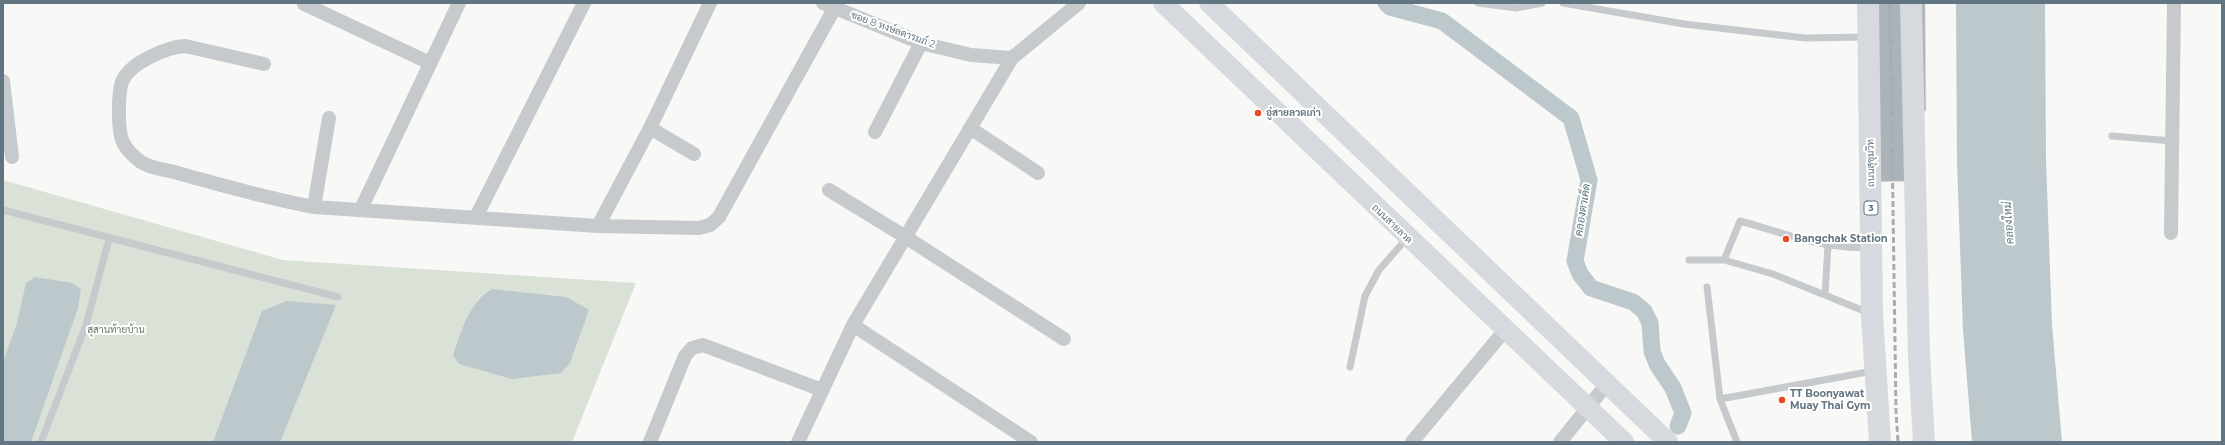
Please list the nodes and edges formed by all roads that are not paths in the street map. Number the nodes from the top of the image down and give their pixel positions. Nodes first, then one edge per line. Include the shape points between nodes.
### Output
1 (459, 3) edge
2 (584, 3) edge
3 (710, 3) edge
4 (1079, 3) edge
5 (1163, 3) edge
6 (1209, 3) edge
7 (1478, 3) edge
8 (1542, 3) edge
9 (1563, 3) edge
10 (1868, 3) edge
11 (1911, 3) edge
12 (2174, 3) edge
13 (304, 4) edge
14 (829, 6) edge
15 (1869, 36) junction
16 (921, 42) junction
17 (1012, 58) junction
18 (430, 63) junction
19 (264, 64) dead end
20 (3, 81) edge
21 (329, 118) dead end
22 (650, 128) junction
23 (970, 128) junction
24 (875, 132) dead end
25 (2112, 136) dead end
26 (2172, 141) junction
27 (694, 154) dead end
28 (12, 157) dead end
29 (1038, 173) dead end
30 (829, 190) dead end
31 (314, 208) junction
32 (361, 209) junction
33 (3, 210) edge
34 (476, 217) junction
35 (598, 226) junction
36 (2171, 233) dead end
37 (904, 236) junction
38 (1407, 238) junction
39 (109, 239) junction
40 (1828, 245) junction
41 (1872, 247) junction
42 (1689, 260) dead end
43 (1724, 260) junction
44 (1707, 287) dead end
45 (1825, 295) junction
46 (338, 297) dead end
47 (1872, 315) junction
48 (853, 325) junction
49 (1505, 330) junction
50 (1064, 339) dead end
51 (1350, 367) dead end
52 (1875, 371) junction
53 (1607, 384) junction
54 (822, 390) junction
55 (1720, 398) junction
56 (1587, 407) junction
57 (1878, 413) junction
58 (41, 442) edge
59 (650, 442) edge
60 (798, 442) edge
61 (1031, 442) edge
62 (1412, 442) edge
63 (1560, 442) edge
64 (1624, 442) edge
65 (1668, 442) edge
66 (1737, 442) edge
67 (1875, 442) edge
68 (1880, 442) edge
69 (1924, 442) edge

1 - 18 street
2 - 34 street
3 - 22 street
4 - 17 street
5 - 38 main road, ถนนสายลวด
6 - 53 main road
7 - 8 lane via 1516,8
9 - 15 lane via 1684,24 1805,38
10 - 15 highway, ถนนสุขุมวิท / 3
11 - 69 highway via 1919,356
12 - 26 street
13 - 18 street
14 - 16 street, ซอย 8 หงษ์ลดารมภ์ 2
14 - 35 street via 719,217 710,225 698,228
15 - 41 highway, ถนนสุขุมวิท / 3
16 - 17 street, ซอย 8 หงษ์ลดารมภ์ 2 via 971,55
16 - 24 street
17 - 23 street
18 - 32 street
19 - 31 street via 185,46 176,46 145,60 124,76 120,89 120,134 123,144 142,163
20 - 28 street
21 - 31 street
22 - 27 street
22 - 35 street
23 - 29 street
23 - 37 street
25 - 26 lane
26 - 36 street
30 - 37 street
31 - 32 street
32 - 34 street
33 - 39 lane
34 - 35 street
37 - 48 street
37 - 50 street
38 - 49 main road, ถนนสายลวด
38 - 51 lane via 1379,270 1365,296
39 - 46 lane
39 - 58 lane via 86,326
40 - 41 lane
40 - 43 lane via 1740,221
40 - 45 lane
41 - 47 highway, ถนนสุขุมวิท / 3
42 - 43 lane
43 - 45 lane via 1772,274
44 - 55 lane
45 - 47 lane
47 - 52 highway, ถนนสุขุมวิท / 3
48 - 54 street
48 - 61 street
49 - 56 main road, ถนนสายลวด
49 - 62 street
52 - 55 lane
52 - 57 highway, ถนนสุขุมวิท / 3
53 - 56 street
53 - 65 main road
54 - 59 street via 703,345 692,348 685,356
54 - 60 street
55 - 66 lane
56 - 63 street
56 - 64 main road, ถนนสายลวด
57 - 67 highway
57 - 68 highway, ถนนสุขุมวิท / 3

